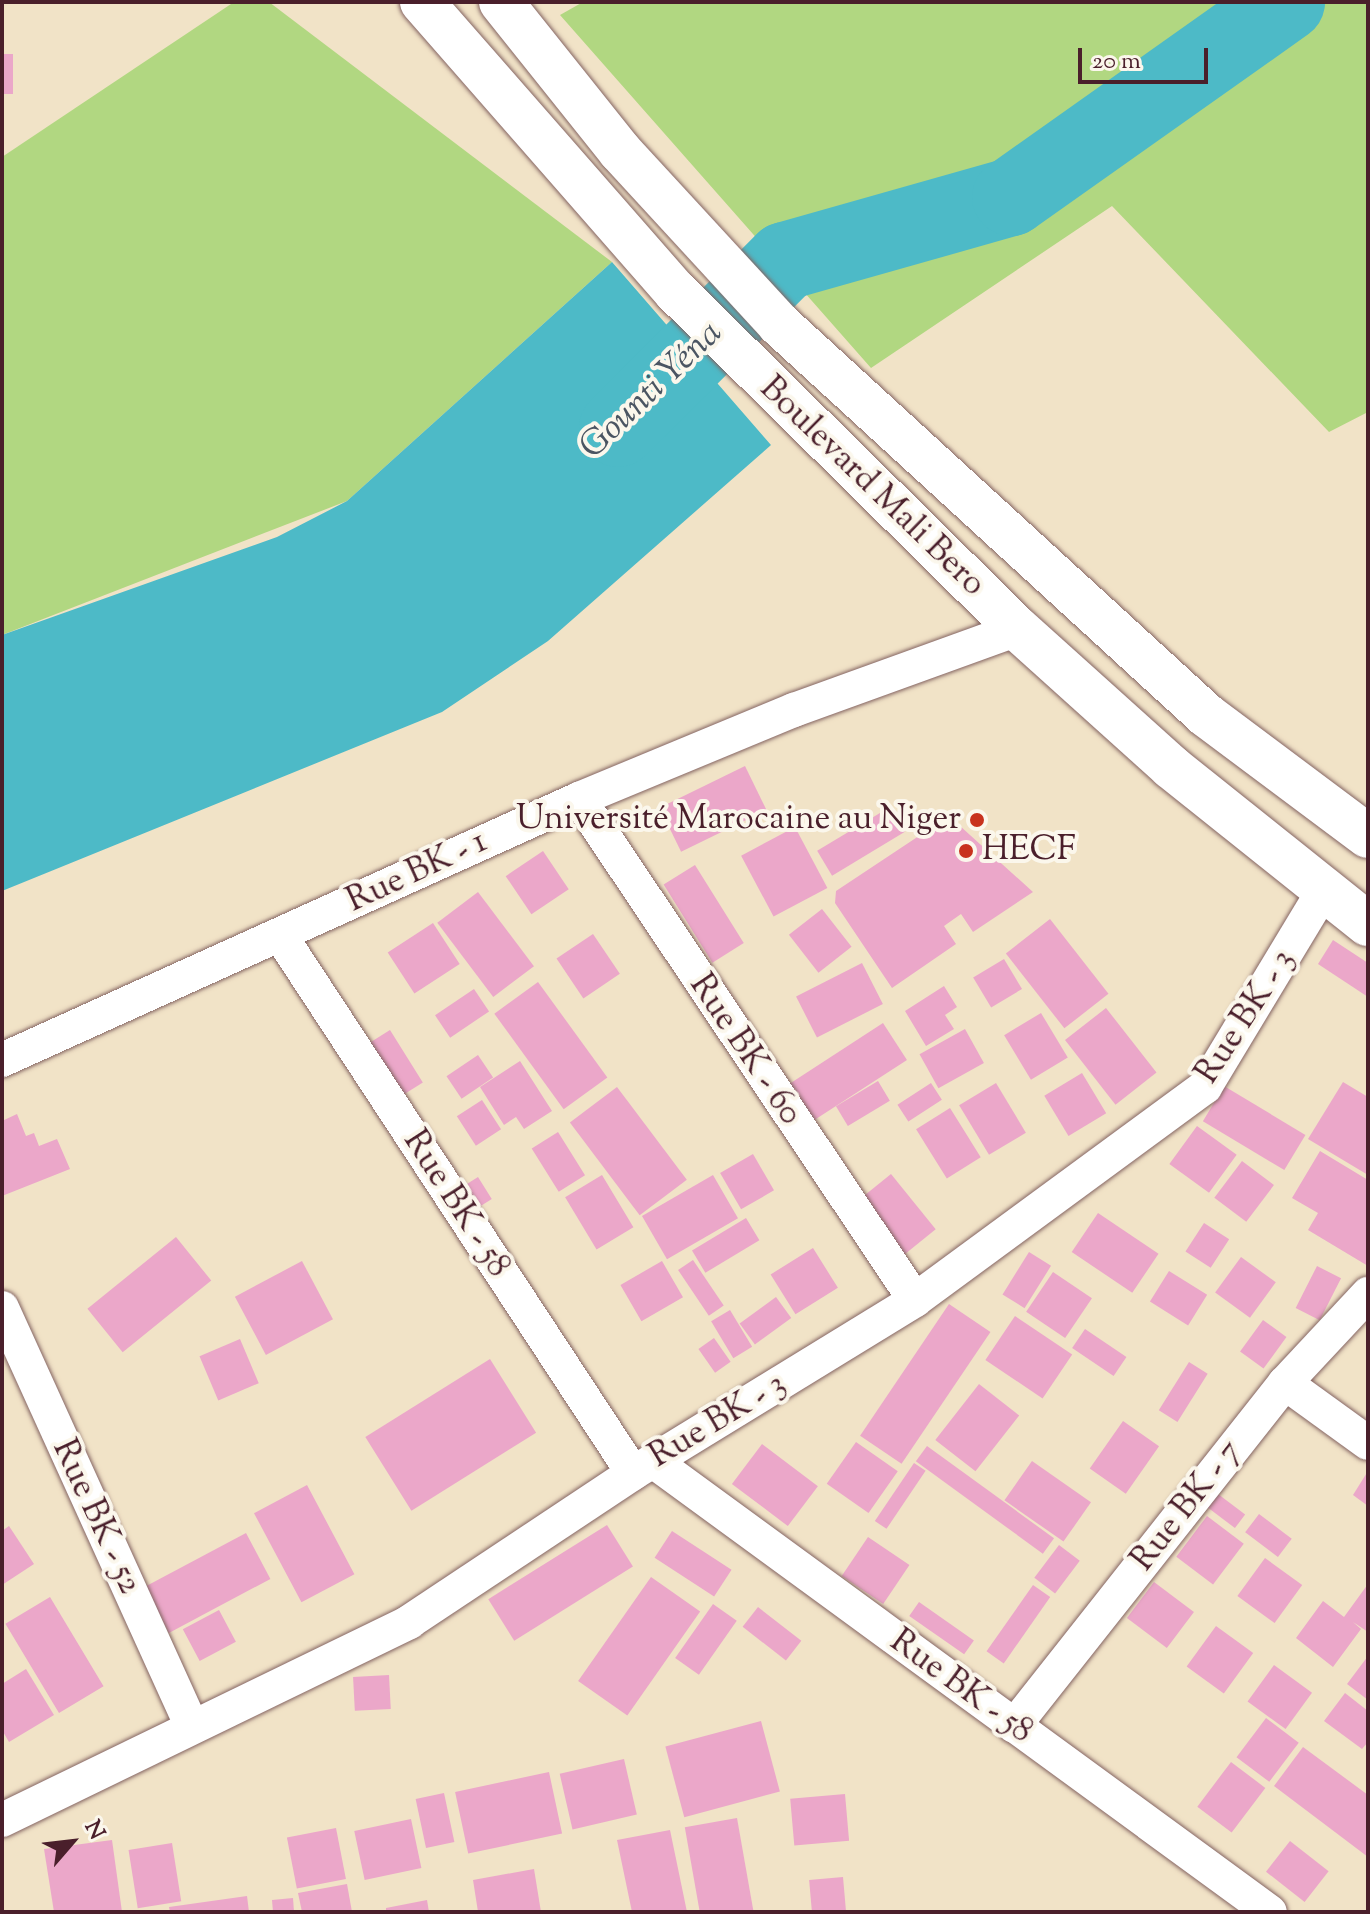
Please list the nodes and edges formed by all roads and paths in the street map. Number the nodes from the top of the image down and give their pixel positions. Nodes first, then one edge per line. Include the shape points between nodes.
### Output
1 (422, 2) edge
2 (501, 2) edge
3 (1018, 629) junction
4 (579, 799) junction
5 (1368, 836) edge
6 (1324, 890) junction
7 (1368, 924) edge
8 (280, 935) junction
9 (2, 1060) edge
10 (1368, 1294) edge
11 (915, 1300) junction
12 (2, 1308) edge
13 (1285, 1383) junction
14 (1368, 1443) edge
15 (643, 1467) junction
16 (191, 1725) junction
17 (1014, 1726) junction
18 (2, 1820) edge
19 (1270, 1912) edge

1 - 3 main road, Boulevard Mali Bero via 676,292
2 - 5 main road, Boulevard Mali Bero via 620,151 779,324 1206,715
3 - 4 street, Rue BK - 1 via 794,710
3 - 6 main road, Boulevard Mali Bero via 1171,767
4 - 8 street, Rue BK - 1
4 - 11 street, Rue BK - 60
6 - 7 main road, Boulevard Mali Bero
6 - 11 street, Rue BK - 3 via 1205,1087
8 - 9 street, Rue BK - 1
8 - 15 street, Rue BK - 58
10 - 13 street, Rue BK - 7
11 - 15 street, Rue BK - 3
12 - 16 street, Rue BK - 52
13 - 14 street
13 - 17 street, Rue BK - 7
15 - 16 street, Rue BK - 3 via 409,1622
15 - 17 street, Rue BK - 58
16 - 18 street, Rue BK - 3
17 - 19 street, Rue BK - 58

